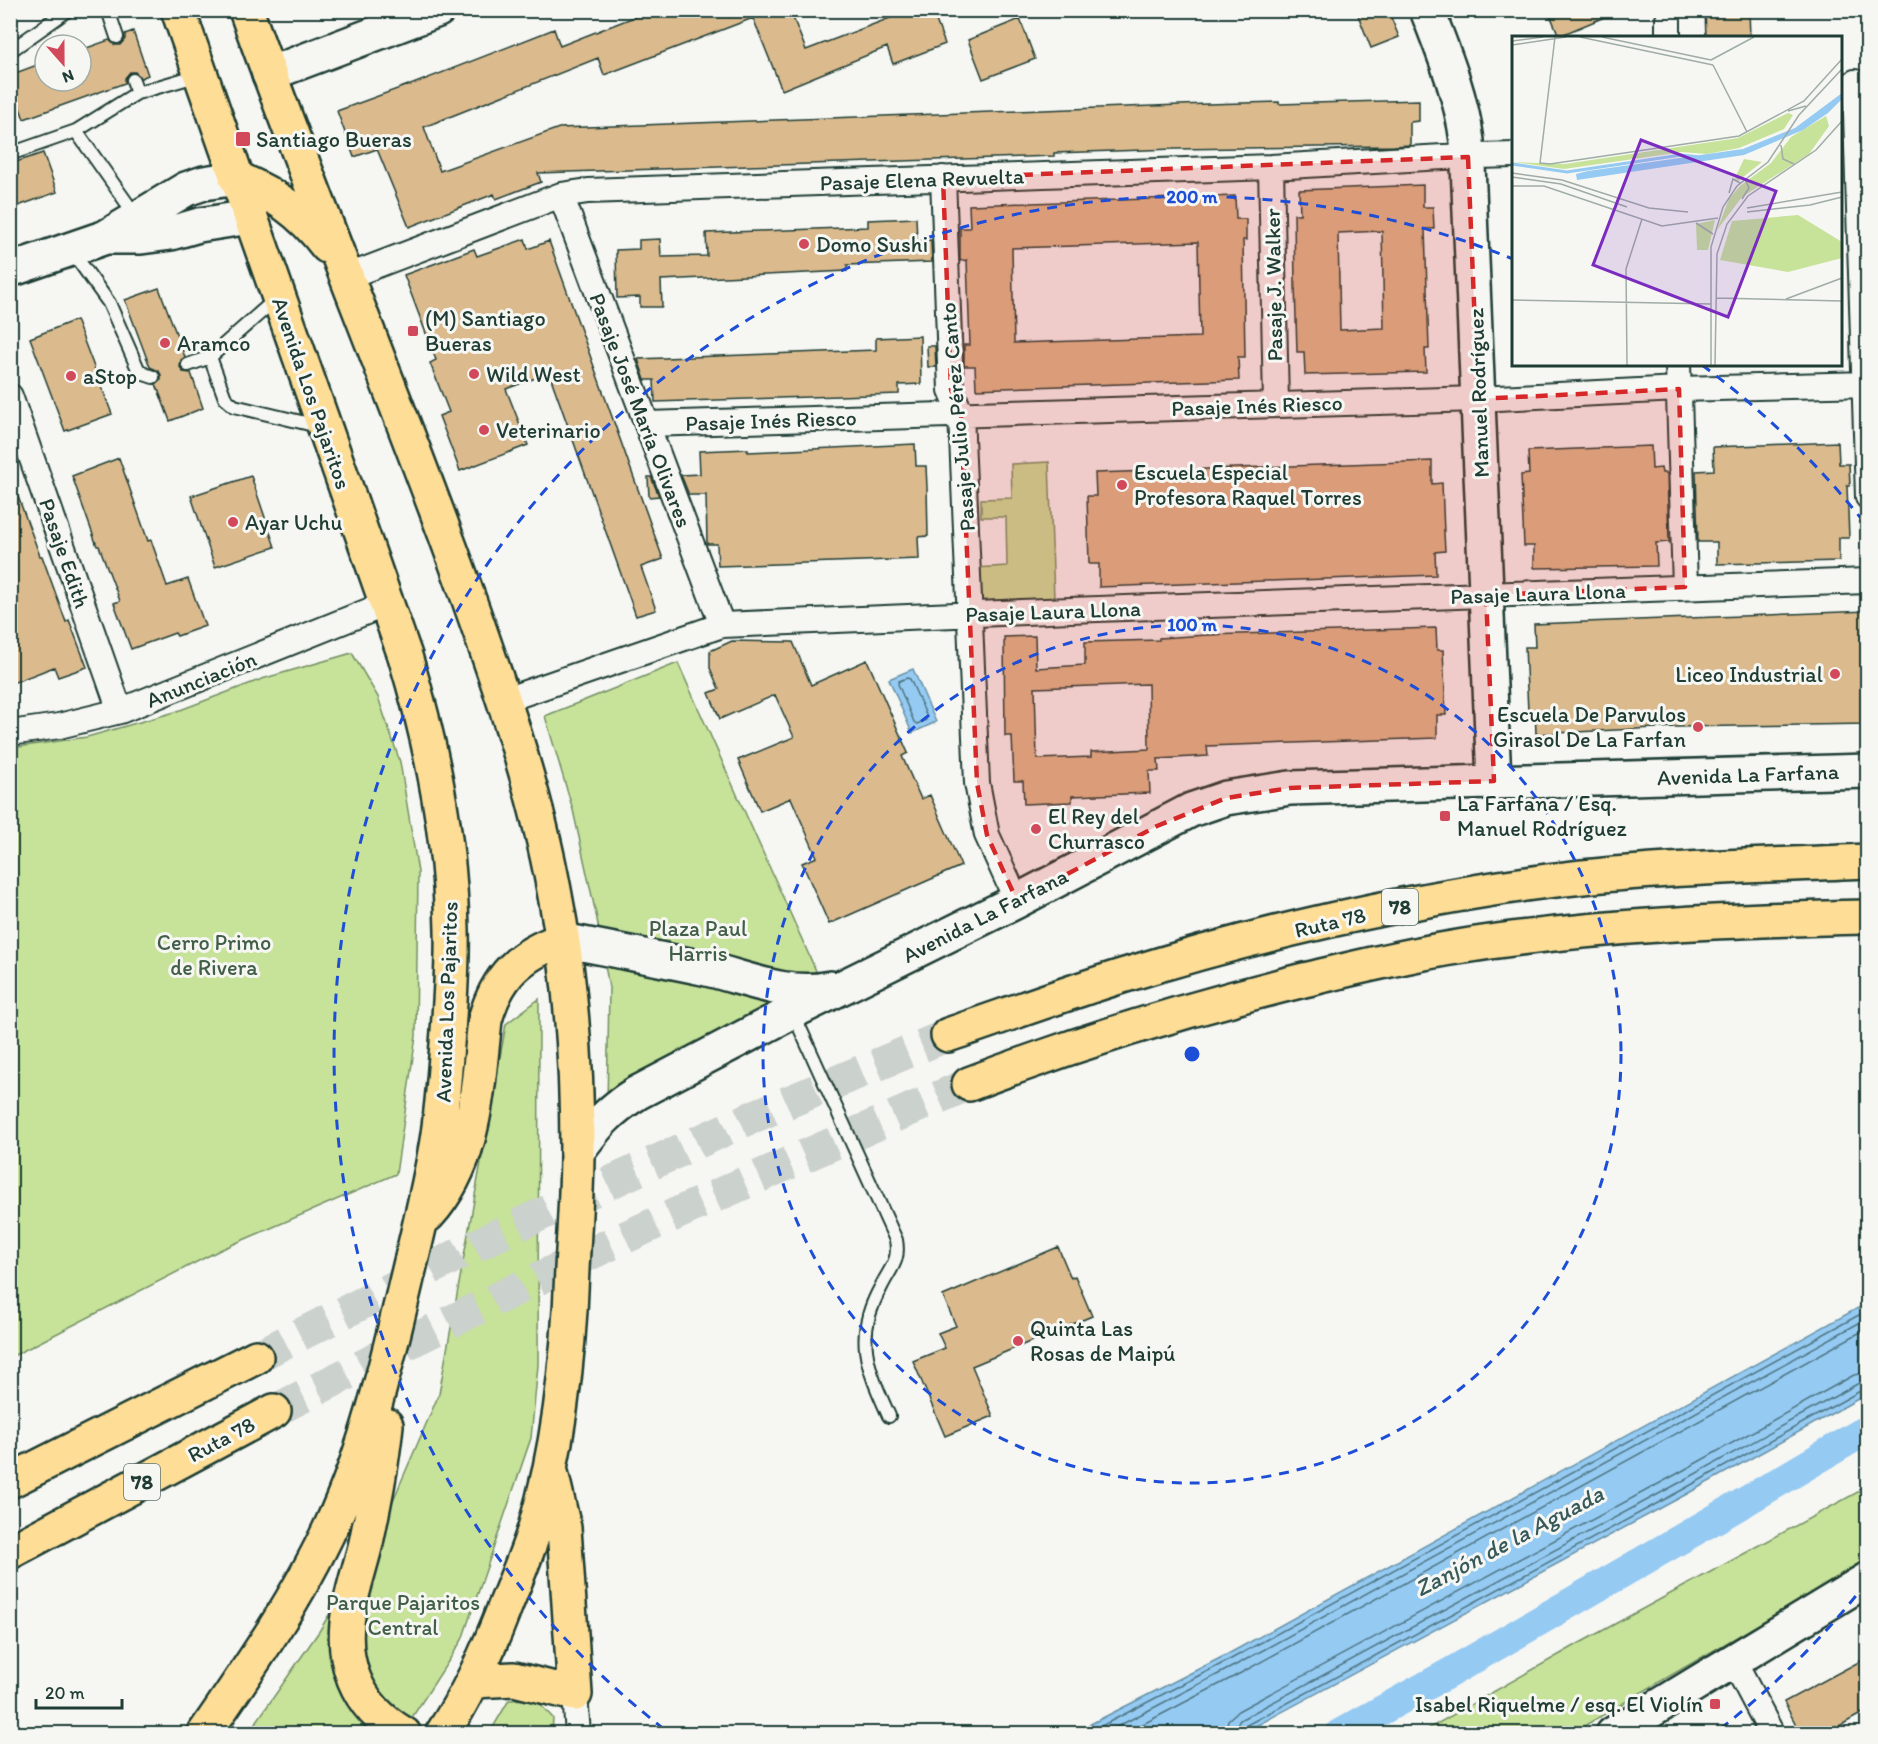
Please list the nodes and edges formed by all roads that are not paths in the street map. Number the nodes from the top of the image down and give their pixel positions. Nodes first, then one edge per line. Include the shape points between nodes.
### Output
1 (69, 10) edge
2 (108, 10) edge
3 (178, 10) edge
4 (246, 10) edge
5 (438, 10) edge
6 (1427, 10) edge
7 (117, 37) dead end
8 (10, 51) edge
9 (269, 74) junction
10 (199, 75) junction
11 (1855, 82) dead end
12 (76, 132) junction
13 (1849, 147) edge
14 (10, 154) edge
15 (1512, 155) edge
16 (1468, 157) junction
17 (1270, 167) junction
18 (236, 178) junction
19 (943, 178) junction
20 (561, 195) junction
21 (136, 217) junction
22 (250, 217) junction
23 (1863, 218) edge
24 (106, 237) junction
25 (71, 249) junction
26 (10, 270) edge
27 (344, 272) junction
28 (278, 297) junction
29 (210, 357) junction
30 (188, 365) dead end
31 (1678, 366) edge
32 (153, 377) dead end
33 (1866, 384) edge
34 (1679, 389) junction
35 (10, 396) edge
36 (1478, 399) junction
37 (1276, 404) junction
38 (961, 414) junction
39 (647, 424) junction
40 (324, 428) junction
41 (1868, 497) edge
42 (1868, 581) edge
43 (1685, 587) junction
44 (1486, 595) junction
45 (386, 604) junction
46 (970, 614) junction
47 (722, 625) junction
48 (502, 701) junction
49 (120, 711) junction
50 (10, 733) edge
51 (1868, 771) edge
52 (1494, 782) junction
53 (1868, 861) edge
54 (1017, 900) junction
55 (1868, 917) edge
56 (562, 940) junction
57 (846, 985) junction
58 (792, 1012) junction
59 (948, 1035) tunnel mouth
60 (969, 1084) tunnel mouth
61 (577, 1152) junction
62 (419, 1225) junction
63 (390, 1348) junction
64 (256, 1357) tunnel mouth
65 (274, 1411) tunnel mouth
66 (889, 1416) dead end
67 (549, 1467) junction
68 (10, 1481) edge
69 (10, 1552) edge
70 (1868, 1579) edge
71 (1733, 1660) junction
72 (473, 1681) junction
73 (575, 1694) junction
74 (204, 1734) edge
75 (404, 1734) edge
76 (442, 1734) edge
77 (578, 1734) edge
78 (1613, 1734) edge
79 (1772, 1734) edge

1 - 8 lane
2 - 7 lane
3 - 10 main road, Avenida Los Pajaritos
4 - 9 main road
5 - 9 street
6 - 16 street, Manuel Rodríguez via 1459,96
9 - 27 main road
10 - 12 lane via 135,87
10 - 18 main road, Avenida Los Pajaritos
11 - 13 street
12 - 14 lane
12 - 21 lane
13 - 23 street
15 - 16 street, Pasaje Elena Revuelta
16 - 17 street, Pasaje Elena Revuelta
16 - 36 street, Manuel Rodríguez
17 - 19 street, Pasaje Elena Revuelta
17 - 37 street, Pasaje J. Walker
18 - 21 street via 186,189
18 - 22 main road, Avenida Los Pajaritos
18 - 27 main road via 295,210 312,226
19 - 20 street, Pasaje Elena Revuelta
19 - 38 street, Pasaje Julio Pérez Canto via 951,390
20 - 27 street, Pasaje Elena Revuelta
20 - 39 street, Pasaje José María Olivares
21 - 24 street
22 - 24 street via 171,233
22 - 28 main road, Avenida Los Pajaritos
23 - 33 street
24 - 25 street
25 - 26 street
25 - 32 lane via 108,303 138,369
27 - 48 main road via 420,464
28 - 29 lane
28 - 40 main road, Avenida Los Pajaritos
29 - 30 lane
29 - 40 lane via 225,398 234,406
31 - 34 street
33 - 34 street, Pasaje Inés Riesco
33 - 41 street
34 - 36 street, Pasaje Inés Riesco
34 - 43 street
35 - 49 street, Pasaje Edith
36 - 37 street, Pasaje Inés Riesco
36 - 44 street, Manuel Rodríguez
37 - 38 street, Pasaje Inés Riesco
38 - 39 street, Pasaje Inés Riesco
38 - 46 street, Pasaje Julio Pérez Canto
39 - 47 street, Pasaje José María Olivares
40 - 45 main road, Avenida Los Pajaritos
42 - 43 street, Pasaje Laura Llona
43 - 44 street, Pasaje Laura Llona
44 - 46 street, Pasaje Laura Llona
44 - 52 street, Manuel Rodríguez
45 - 49 street, Anunciación
45 - 62 main road, Avenida Los Pajaritos via 421,709 434,768 444,824 452,929 441,1117
46 - 47 street, Pasaje Laura Llona
46 - 54 street, Pasaje Julio Pérez Canto via 981,812
47 - 48 street, Pasaje Laura Llona
48 - 56 main road via 541,828
49 - 50 street, Anunciación
51 - 52 street, Avenida La Farfana
52 - 54 street, Avenida La Farfana via 1290,788 1226,798 1157,826
53 - 59 main road, Ruta 78 / 78 via 1600,876 1532,883 1406,905 1251,940 1120,976
54 - 57 street, Avenida La Farfana
55 - 60 main road, 78 via 1696,922 1564,933 1398,958 1166,1016 1051,1052
56 - 57 street, Avenida La Farfana via 787,990 815,992
56 - 61 main road
56 - 62 main road via 539,947 514,967 496,989 485,1020 475,1111 464,1155 437,1206
57 - 58 street, Avenida La Farfana
58 - 61 street, Avenida La Farfana via 615,1106
58 - 66 lane via 896,1240 897,1258 869,1310 865,1335 865,1351
61 - 67 main road via 566,1377
62 - 63 main road, Avenida Los Pajaritos
63 - 74 main road, Avenida Los Pajaritos via 360,1455 330,1527 264,1644
63 - 75 main road via 383,1448 368,1535 350,1605 347,1648 351,1672 365,1701
64 - 68 main road
65 - 69 main road, Ruta 78 / 78
67 - 72 main road via 535,1528 495,1635
67 - 73 main road via 564,1528
70 - 71 street
71 - 78 street
71 - 79 street
72 - 73 main road via 514,1679
72 - 76 main road
73 - 77 street

